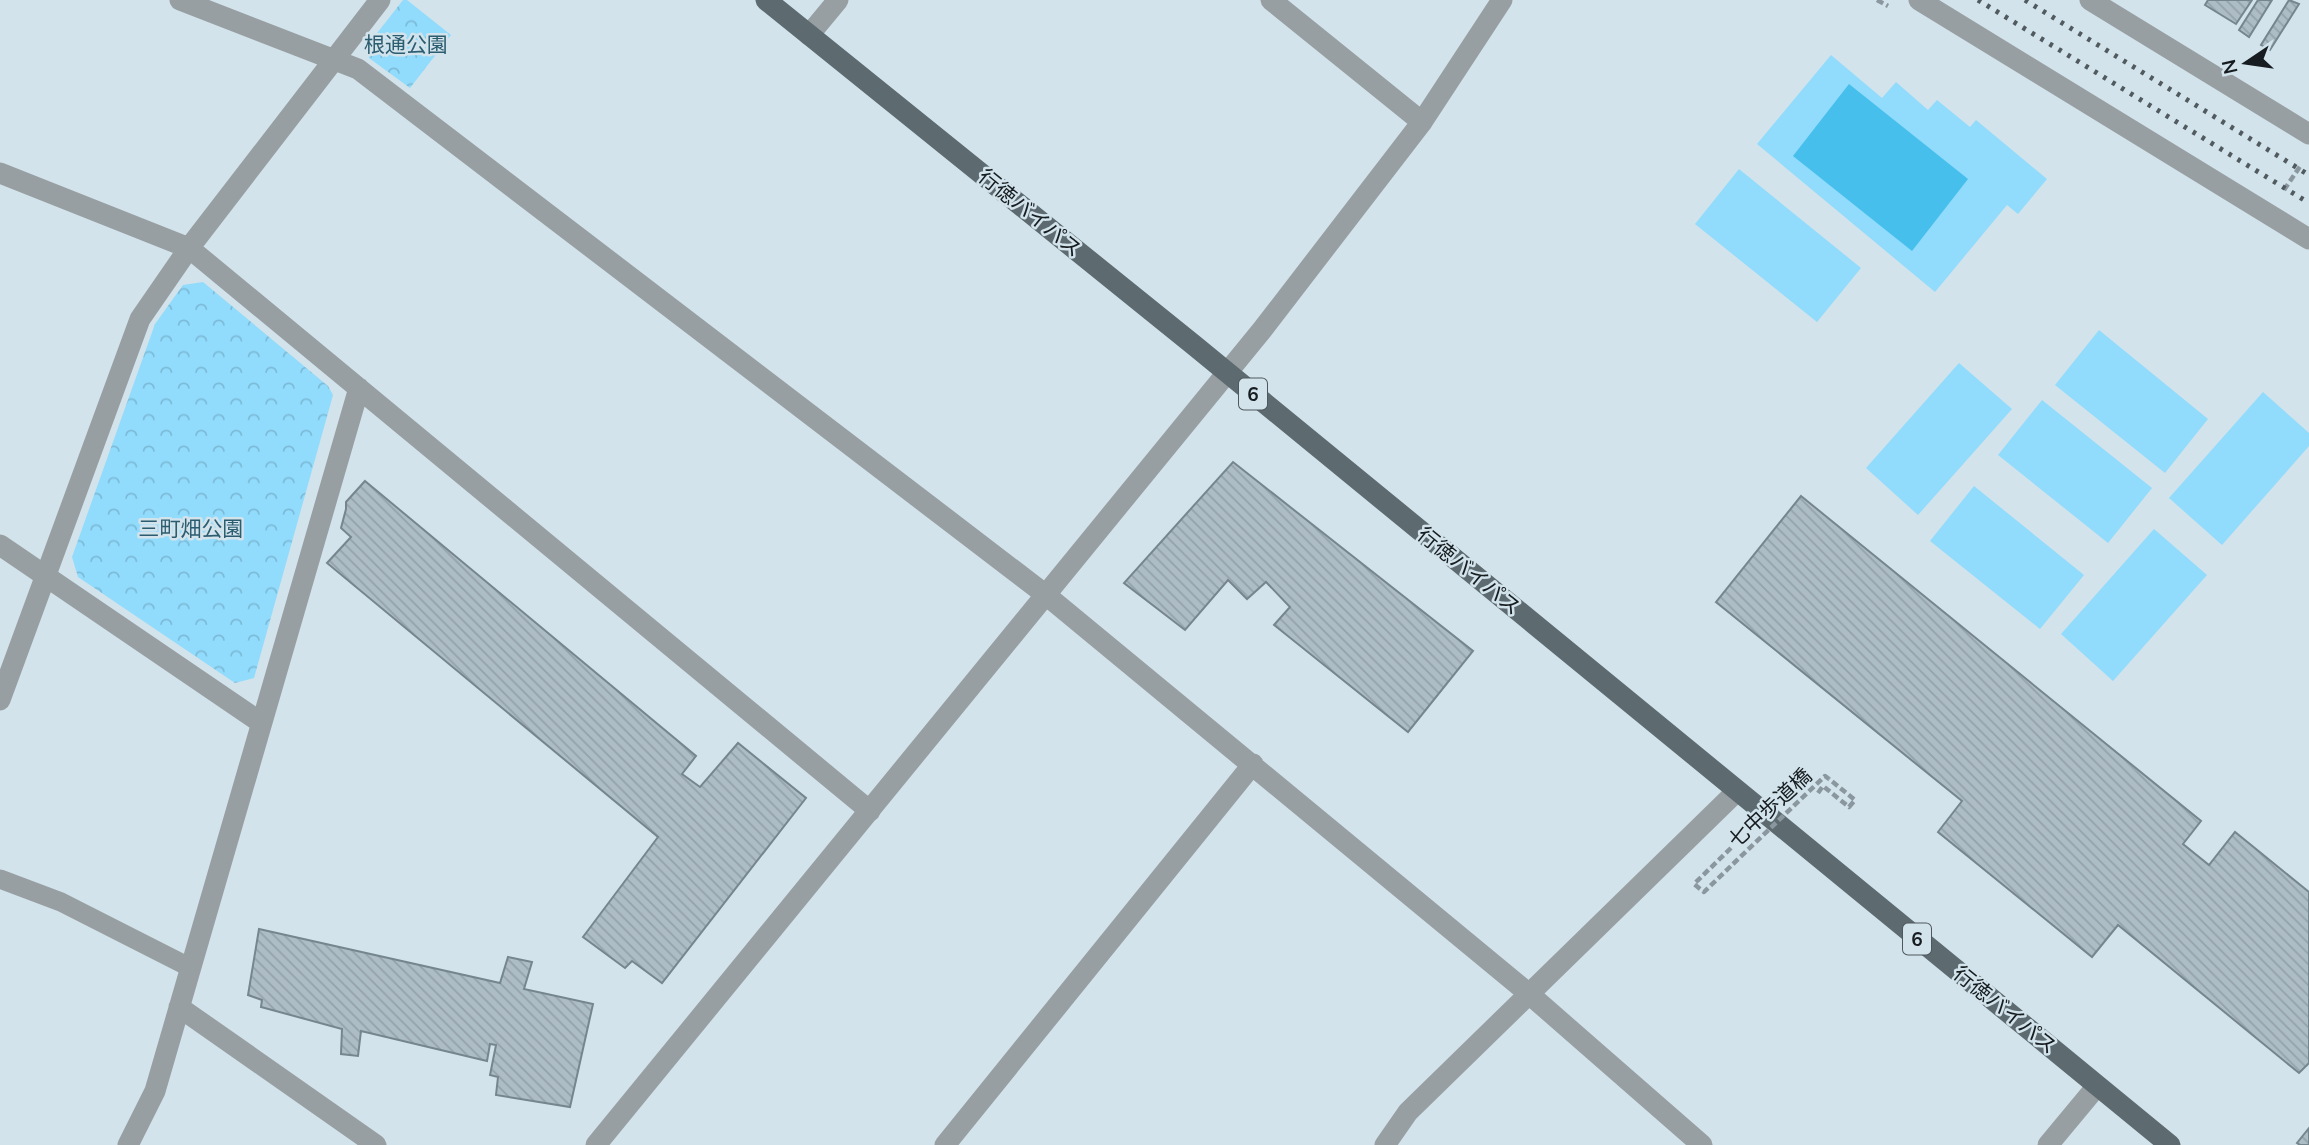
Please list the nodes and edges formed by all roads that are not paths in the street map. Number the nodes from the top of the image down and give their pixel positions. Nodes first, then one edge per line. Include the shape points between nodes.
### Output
1 (180, 0) edge
2 (380, 0) edge
3 (766, 0) edge
4 (838, 0) edge
5 (1271, 0) edge
6 (1502, 0) edge
7 (1919, 0) edge
8 (2090, 0) edge
9 (809, 35) junction
10 (333, 60) junction
11 (1422, 122) junction
12 (2309, 134) edge
13 (0, 173) edge
14 (2309, 239) edge
15 (189, 248) junction
16 (1227, 373) junction
17 (359, 388) junction
18 (0, 545) edge
19 (45, 575) junction
20 (1045, 595) junction
21 (0, 700) edge
22 (260, 722) junction
23 (1253, 764) junction
24 (1737, 791) junction
25 (870, 811) junction
26 (0, 879) edge
27 (189, 967) junction
28 (1528, 993) junction
29 (179, 1007) junction
30 (2097, 1086) junction
31 (128, 1145) edge
32 (376, 1145) edge
33 (596, 1145) edge
34 (945, 1145) edge
35 (1385, 1145) edge
36 (1702, 1145) edge
37 (2049, 1145) edge
38 (2170, 1145) edge

1 - 10 street
2 - 10 street
3 - 9 main road, 行徳バイパス / 6
4 - 9 street
5 - 11 street
6 - 11 street
7 - 14 street
8 - 12 street
9 - 16 main road, 行徳バイパス / 6
10 - 15 street
10 - 20 street via 358,69
11 - 16 street
13 - 15 street
15 - 17 street
15 - 19 street via 140,319
16 - 20 street
16 - 24 main road, 行徳バイパス / 6
17 - 22 street
17 - 25 street
18 - 19 street
19 - 21 street
19 - 22 street
20 - 23 street
20 - 25 street
22 - 27 street
23 - 28 street
23 - 34 street
24 - 28 street
24 - 30 main road, 行徳バイパス / 6
25 - 33 street
26 - 27 lane via 61,902
27 - 29 street
28 - 35 street via 1408,1112
28 - 36 street
29 - 31 street via 155,1091
29 - 32 street
30 - 37 street
30 - 38 main road, 行徳バイパス / 6

